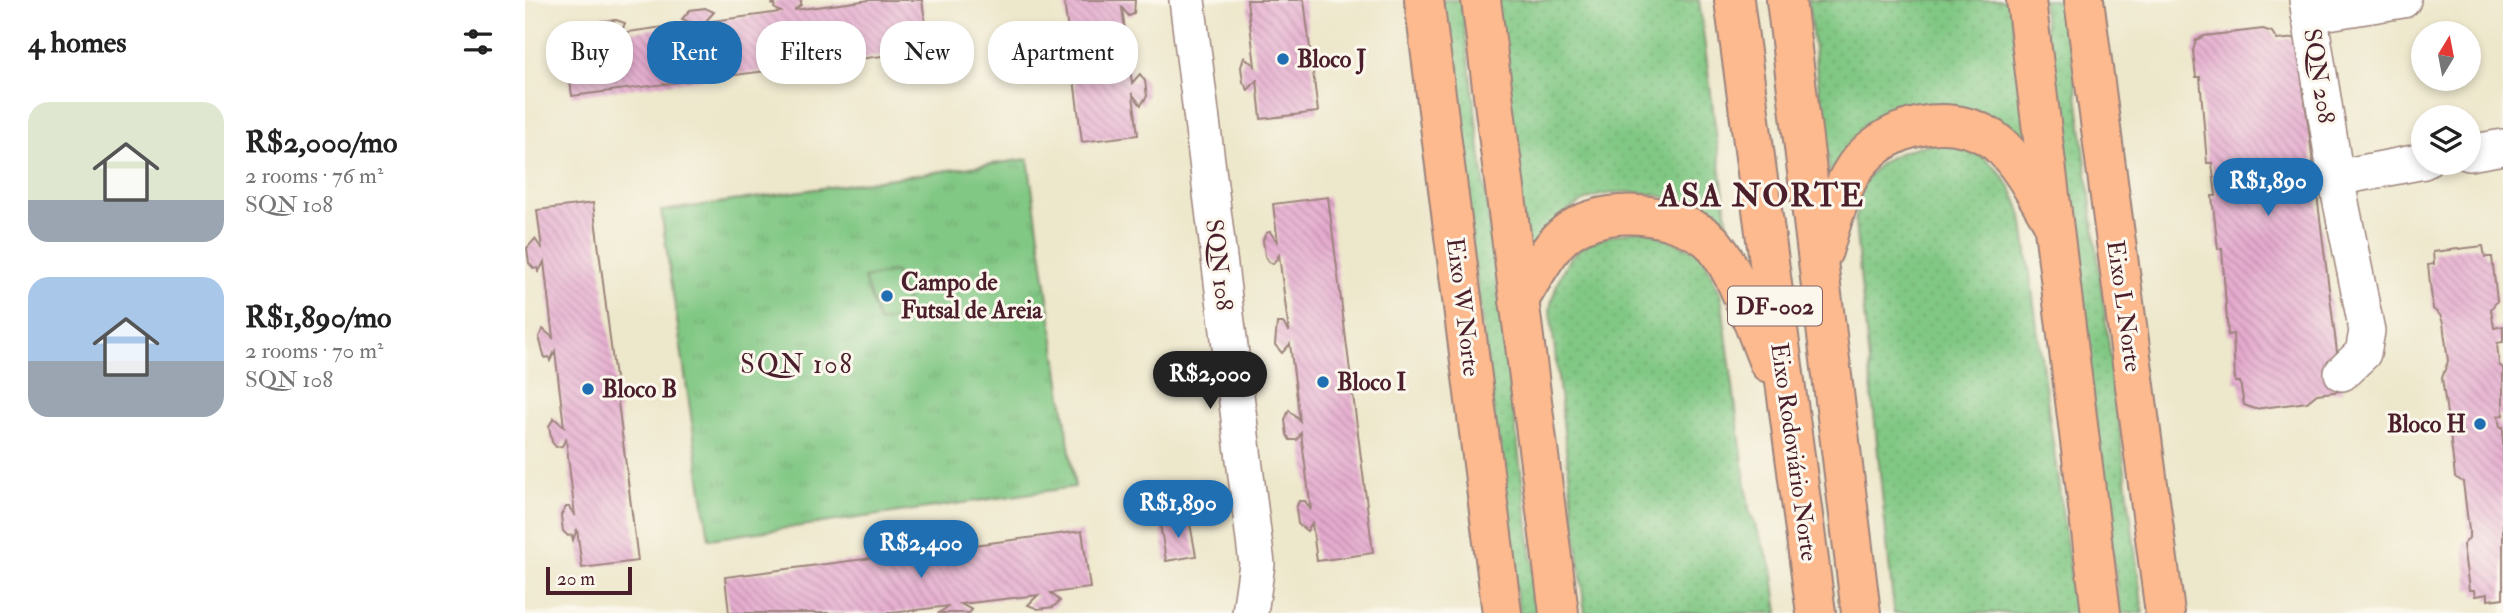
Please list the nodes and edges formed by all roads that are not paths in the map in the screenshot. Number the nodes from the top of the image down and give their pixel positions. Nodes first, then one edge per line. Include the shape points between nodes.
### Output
1 (1187, 0) edge
2 (1423, 0) edge
3 (1481, 0) edge
4 (1734, 0) edge
5 (1786, 0) edge
6 (2026, 0) edge
7 (2084, 0) edge
8 (2403, 0) edge
9 (2308, 8) edge
10 (2503, 148) edge
11 (2481, 151) edge
12 (2411, 164) edge
13 (2336, 178) junction
14 (2052, 221) junction
15 (1820, 264) junction
16 (1519, 300) junction
17 (2341, 373) dead end
18 (1788, 407) junction
19 (1251, 613) edge
20 (1502, 613) edge
21 (1559, 613) edge
22 (1816, 613) edge
23 (1861, 613) edge
24 (2101, 613) edge
25 (2165, 613) edge

1 - 19 street, SQN 108 via 1257,564
2 - 20 main road, Eixo W Norte
3 - 16 main road
4 - 18 main road, Eixo Rodoviário Norte / DF-002
5 - 15 main road, Eixo Rodoviário Norte / DF-002
6 - 14 main road
7 - 25 main road, Eixo L Norte
8 - 9 street, SQN 208
9 - 13 street, SQN 208
10 - 11 street
12 - 13 street
13 - 17 street, SQN 208 via 2367,331 2363,353
14 - 15 main road via 2017,165 1993,141 1961,126 1922,125 1878,144 1858,164 1838,204
14 - 24 main road
15 - 23 main road, Eixo Rodoviário Norte / DF-002
16 - 18 main road via 1559,240 1595,218 1632,213 1685,226 1712,242 1727,263
16 - 21 main road
18 - 22 main road, Eixo Rodoviário Norte / DF-002

